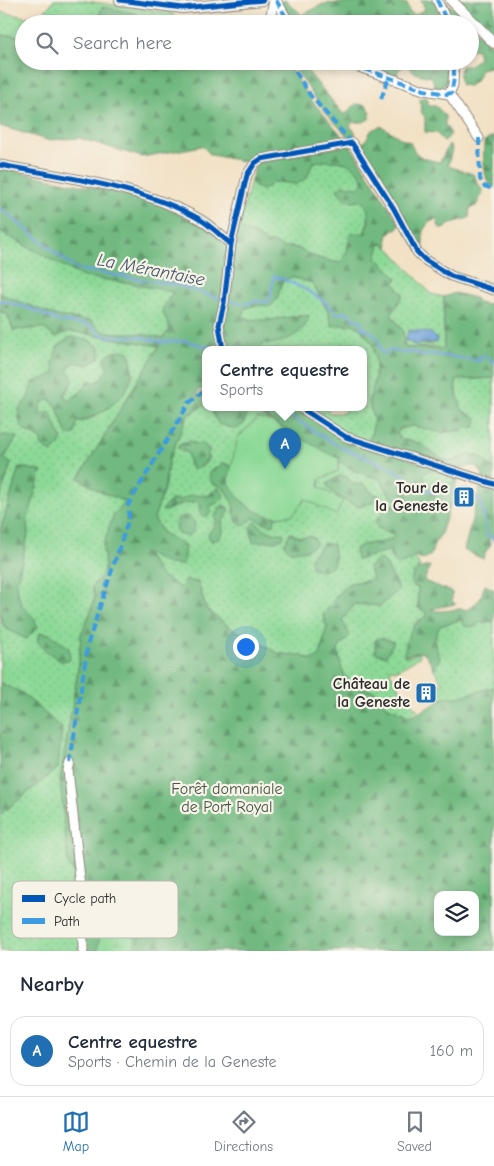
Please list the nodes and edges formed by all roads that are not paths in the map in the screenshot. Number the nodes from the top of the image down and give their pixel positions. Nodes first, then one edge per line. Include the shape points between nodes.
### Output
1 (120, 0) edge
2 (263, 0) edge
3 (275, 0) edge
4 (436, 0) edge
5 (451, 0) edge
6 (224, 2) edge
7 (271, 15) edge
8 (284, 15) edge
9 (444, 15) edge
10 (466, 15) edge
11 (479, 28) edge
12 (494, 43) edge
13 (367, 70) edge
14 (454, 70) edge
15 (449, 94) junction
16 (480, 138) dead end
17 (0, 165) edge
18 (231, 244) junction
19 (494, 290) edge
20 (222, 346) edge
21 (306, 411) edge
22 (494, 484) edge
23 (70, 763) dead end
24 (80, 881) edge
25 (83, 938) edge
26 (83, 951) edge

1 - 6 street via 183,8
2 - 6 street
3 - 7 street
3 - 8 street
4 - 9 street
5 - 10 street
11 - 12 street
13 - 15 street via 424,90
14 - 15 street
15 - 16 street
17 - 18 street via 153,198 201,220
18 - 19 street via 247,175 255,163 352,143 421,256 451,276
18 - 20 street via 219,325
21 - 22 street via 346,437
23 - 24 street via 68,770
25 - 26 street

